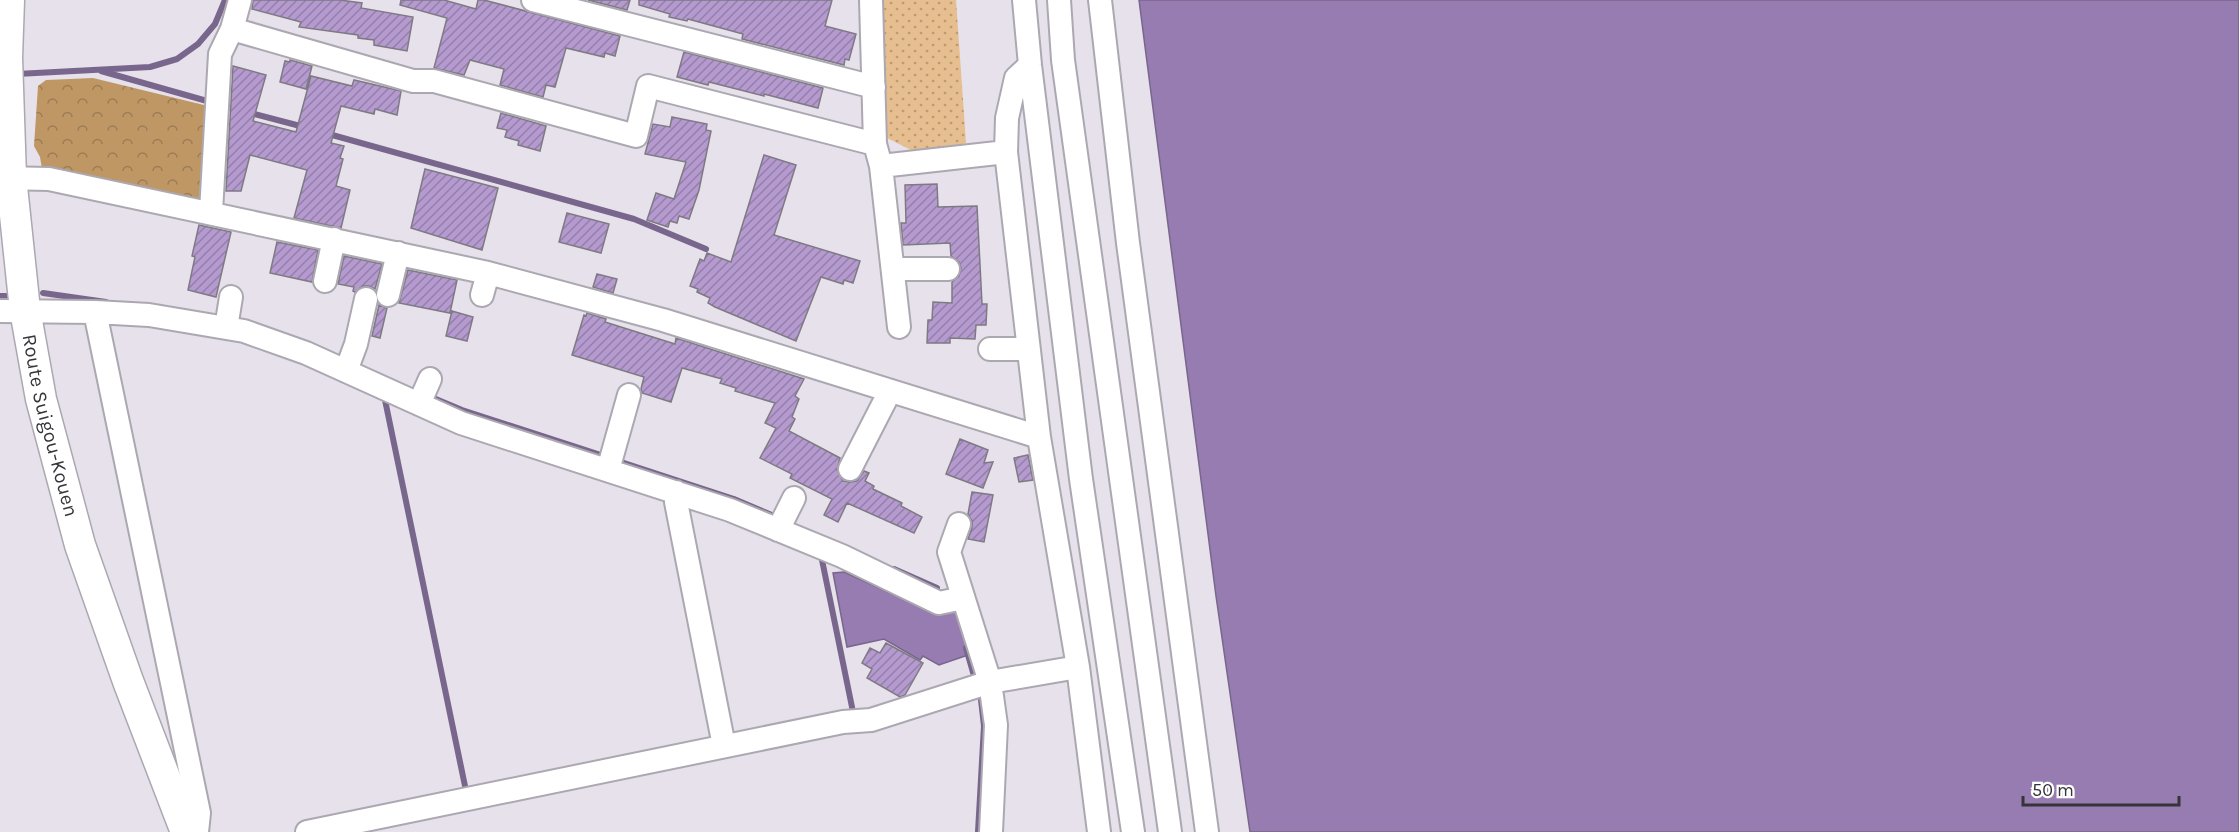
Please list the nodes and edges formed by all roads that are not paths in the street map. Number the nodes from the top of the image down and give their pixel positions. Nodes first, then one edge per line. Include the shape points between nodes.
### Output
1 (9, 0) edge
2 (240, 0) edge
3 (533, 0) edge
4 (871, 0) edge
5 (1024, 0) edge
6 (1059, 0) edge
7 (1100, 0) edge
8 (232, 29) junction
9 (1030, 65) junction
10 (874, 87) junction
11 (875, 144) junction
12 (1006, 152) junction
13 (882, 166) junction
14 (5, 177) edge
15 (211, 212) junction
16 (334, 239) junction
17 (398, 253) junction
18 (893, 269) junction
19 (948, 269) dead end
20 (488, 273) junction
21 (325, 281) dead end
22 (388, 295) dead end
23 (482, 295) dead end
24 (231, 297) dead end
25 (366, 299) dead end
26 (12, 311) edge
27 (95, 312) junction
28 (899, 327) dead end
29 (226, 328) junction
30 (990, 349) dead end
31 (1029, 350) junction
32 (346, 371) junction
33 (430, 379) dead end
34 (890, 391) junction
35 (629, 395) dead end
36 (419, 404) junction
37 (1039, 437) junction
38 (850, 469) dead end
39 (608, 470) junction
40 (676, 492) junction
41 (794, 498) dead end
42 (959, 524) dead end
43 (778, 530) junction
44 (963, 598) junction
45 (1078, 667) junction
46 (990, 682) junction
47 (724, 746) junction
48 (186, 832) edge
49 (197, 832) edge
50 (308, 832) edge
51 (991, 832) edge
52 (1099, 832) edge
53 (1133, 832) edge
54 (1170, 832) edge
55 (1207, 832) edge

1 - 14 main road, Route Suigou-Kouen
2 - 8 street
3 - 10 street
4 - 10 street
5 - 9 street
6 - 54 street via 1063,60
7 - 55 street via 1129,255
8 - 11 street via 413,81 434,81 636,136 648,86
8 - 15 street via 220,54
9 - 12 street via 1016,78 1007,118
9 - 53 street via 1081,479
10 - 11 street
11 - 13 street
12 - 13 street
12 - 31 street
13 - 18 street
14 - 15 street via 49,178
14 - 26 main road, Route Suigou-Kouen
15 - 16 street
16 - 17 street
16 - 21 street
17 - 20 street
17 - 22 street
18 - 19 street
18 - 28 street
20 - 23 street
20 - 34 street via 663,320
24 - 29 street
25 - 32 street
26 - 27 street
26 - 48 main road, Route Suigou-Kouen via 41,399 80,545
27 - 29 street via 149,315
27 - 49 street via 199,813
29 - 32 street via 254,334
30 - 31 street
31 - 37 street
32 - 36 street
33 - 36 street
34 - 37 street
34 - 38 street
35 - 39 street
36 - 39 street via 461,423
37 - 45 street
39 - 40 street
40 - 43 street
40 - 47 street
41 - 43 street
42 - 44 street via 949,552
43 - 44 street via 939,603
44 - 46 street
45 - 46 street
45 - 52 street
46 - 47 street via 871,720
46 - 51 street via 996,725
47 - 50 street

